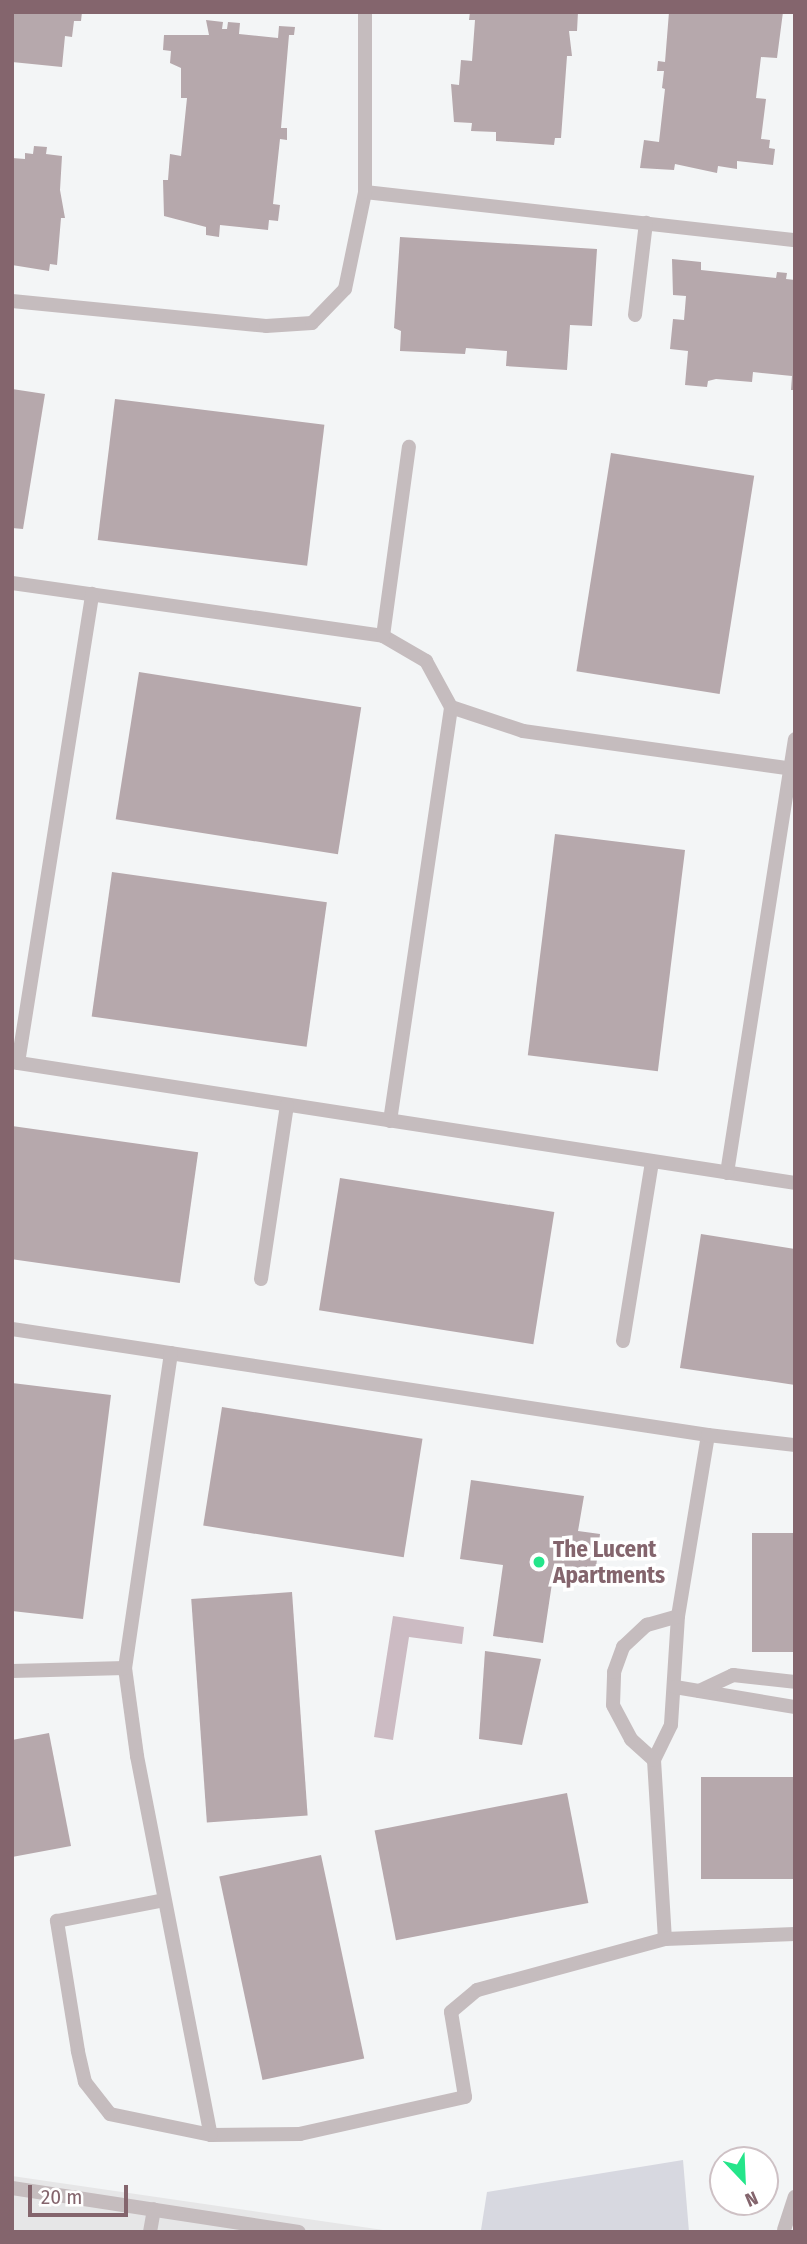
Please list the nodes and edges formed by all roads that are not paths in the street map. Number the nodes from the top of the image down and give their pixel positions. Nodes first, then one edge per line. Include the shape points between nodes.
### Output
1 (365, 12) edge
2 (365, 192) junction
3 (646, 223) junction
4 (795, 240) edge
5 (12, 301) edge
6 (635, 315) dead end
7 (409, 447) dead end
8 (12, 583) edge
9 (92, 594) junction
10 (383, 636) junction
11 (451, 707) junction
12 (795, 739) edge
13 (792, 769) edge
14 (15, 1063) edge
15 (287, 1105) junction
16 (390, 1121) junction
17 (652, 1161) junction
18 (727, 1173) junction
19 (795, 1182) edge
20 (261, 1279) dead end
21 (12, 1329) edge
22 (623, 1341) dead end
23 (171, 1353) junction
24 (708, 1435) junction
25 (795, 1445) edge
26 (677, 1616) junction
27 (125, 1668) junction
28 (12, 1671) edge
29 (795, 1682) edge
30 (676, 1687) junction
31 (698, 1691) junction
32 (795, 1707) edge
33 (653, 1760) junction
34 (164, 1900) junction
35 (795, 1934) edge
36 (665, 1939) junction
37 (211, 2135) junction
38 (12, 2188) edge
39 (795, 2197) edge
40 (154, 2209) junction
41 (217, 2225) edge
42 (784, 2230) edge
43 (150, 2232) edge
44 (299, 2232) edge

1 - 2 lane
2 - 3 lane
2 - 5 lane via 345,289 312,323 266,326
3 - 4 lane
3 - 6 lane
7 - 10 lane
8 - 9 lane
9 - 10 lane
9 - 14 lane
10 - 11 lane via 426,661
11 - 13 lane via 523,731
11 - 16 lane
12 - 13 lane
13 - 18 lane
14 - 15 lane
15 - 16 lane
15 - 20 lane
16 - 17 lane
17 - 18 lane
17 - 22 lane
18 - 19 lane
21 - 23 lane
23 - 24 lane
23 - 27 lane
24 - 25 lane
24 - 26 lane
26 - 30 lane
26 - 33 lane via 647,1625 623,1647 614,1672 613,1705 631,1739
27 - 28 lane
27 - 34 lane
29 - 31 lane via 733,1675
30 - 31 lane
30 - 33 lane via 671,1725
31 - 32 lane
33 - 36 lane
34 - 37 lane
34 - 37 lane via 57,1921 78,2051 85,2082 110,2114
35 - 36 lane
36 - 37 lane via 477,1990 451,2012 465,2097 300,2134
38 - 40 lane
39 - 42 lane
40 - 41 lane
40 - 43 lane
41 - 44 lane

